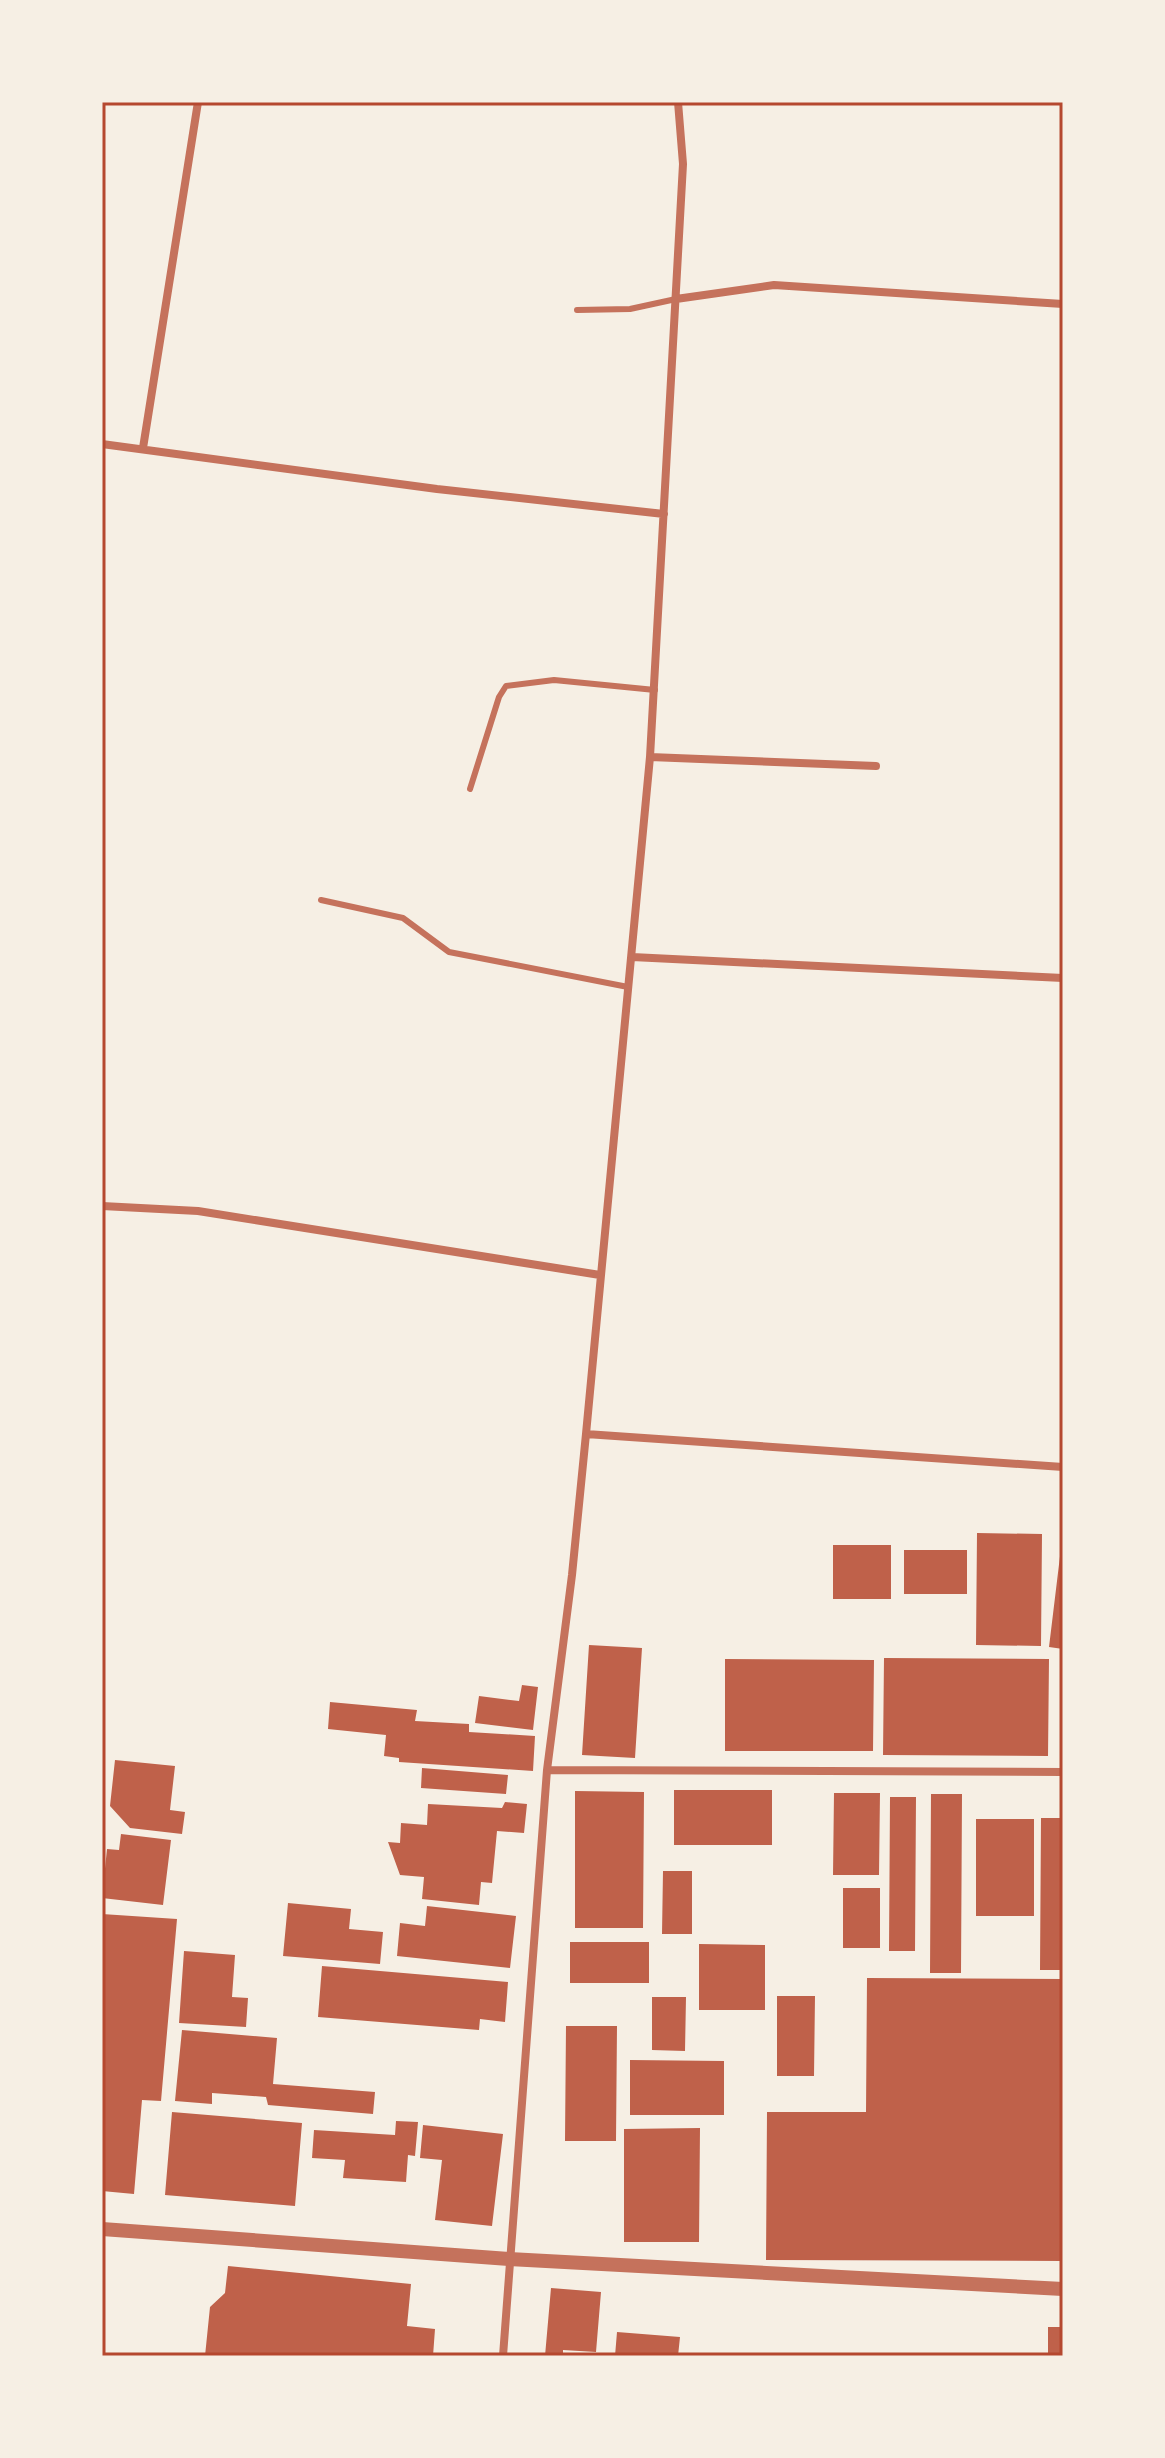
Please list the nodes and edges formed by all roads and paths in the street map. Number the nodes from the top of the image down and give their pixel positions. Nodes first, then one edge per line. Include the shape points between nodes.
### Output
1 (198, 102) edge
2 (678, 102) edge
3 (676, 299) junction
4 (1063, 304) edge
5 (577, 310) dead end
6 (102, 444) edge
7 (143, 448) junction
8 (664, 514) junction
9 (655, 690) junction
10 (650, 757) junction
11 (876, 766) dead end
12 (470, 789) dead end
13 (321, 900) dead end
14 (632, 957) junction
15 (1063, 978) edge
16 (628, 987) junction
17 (102, 1206) edge
18 (600, 1275) junction
19 (586, 1434) junction
20 (1063, 1467) edge
21 (547, 1770) junction
22 (1063, 1772) edge
23 (102, 2229) edge
24 (509, 2259) junction
25 (1063, 2289) edge
26 (503, 2356) edge

1 - 7 street
2 - 3 street via 683,164
3 - 4 street via 774,285
3 - 5 lane via 630,309
3 - 8 street
6 - 7 street
7 - 8 street
8 - 9 street
9 - 10 street
9 - 12 lane via 554,680 506,686
10 - 11 street
10 - 14 street
13 - 16 lane via 403,918 449,952
14 - 15 street
14 - 16 street
16 - 18 street
17 - 18 street via 198,1211
18 - 19 street
19 - 20 street
19 - 21 street
21 - 22 street
21 - 24 street
23 - 24 street
24 - 25 street
24 - 26 street

